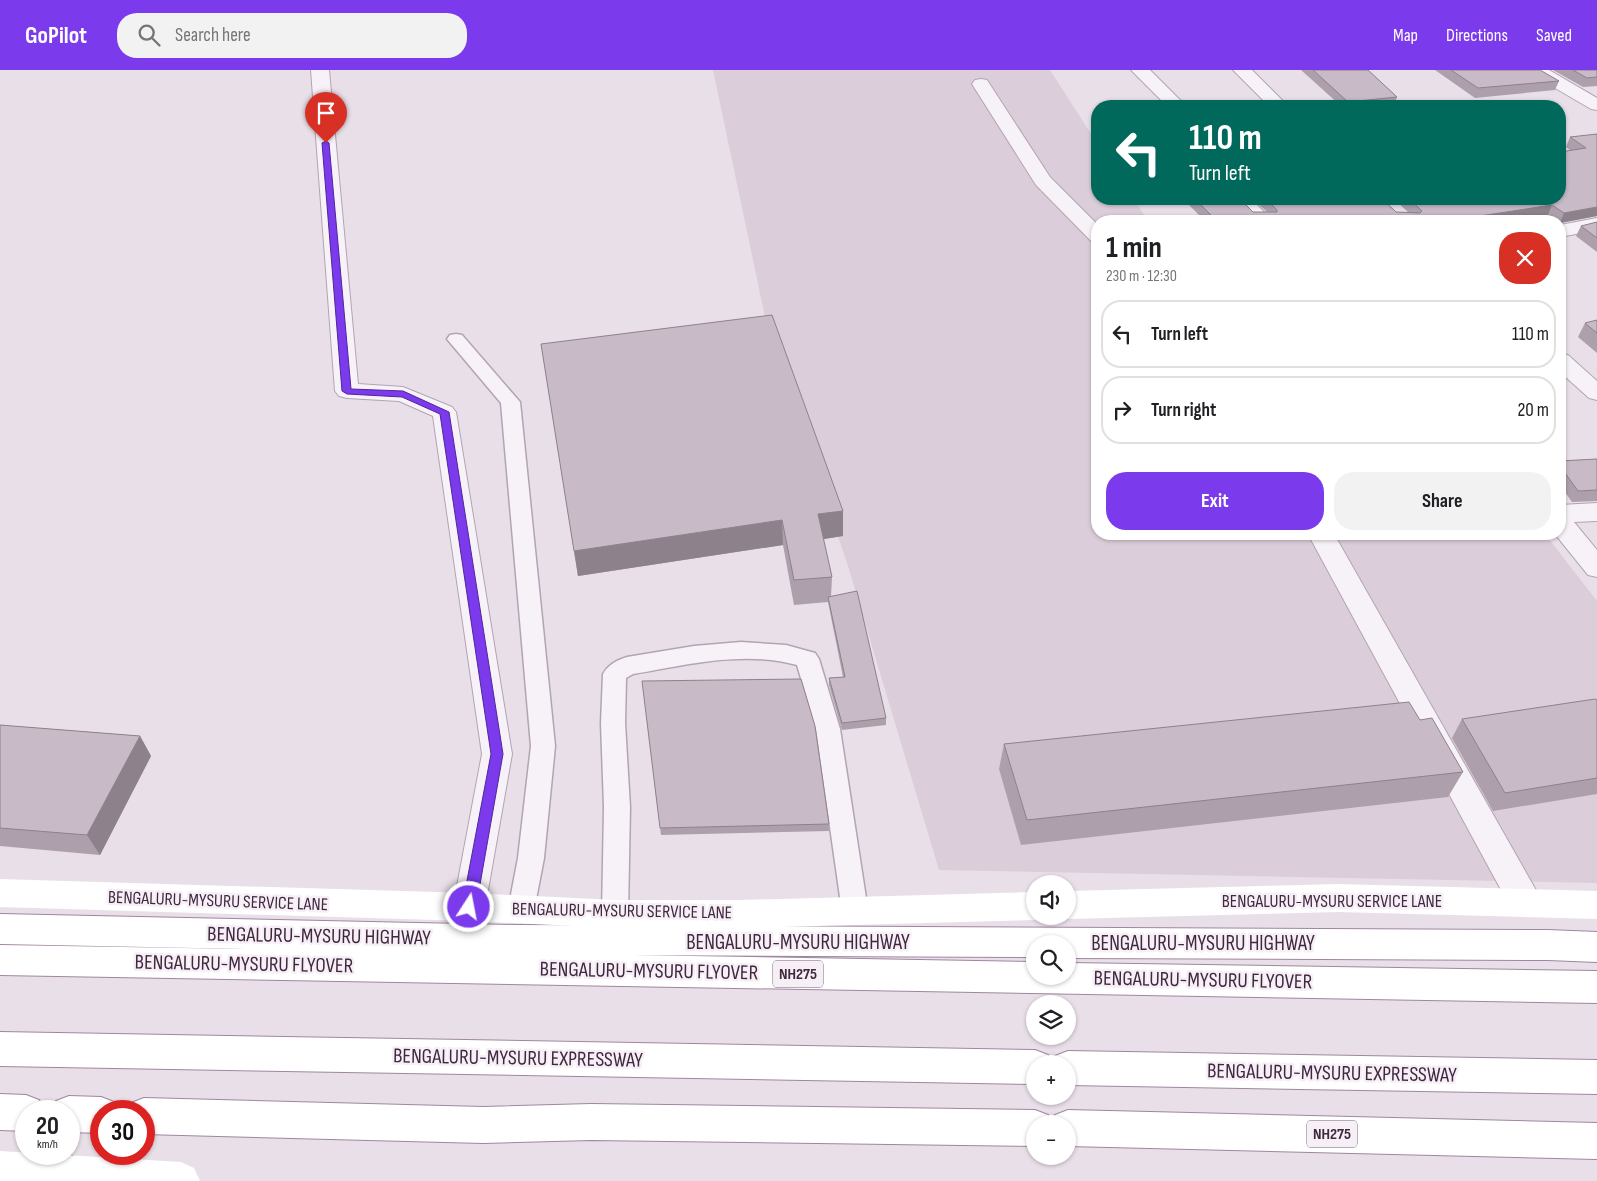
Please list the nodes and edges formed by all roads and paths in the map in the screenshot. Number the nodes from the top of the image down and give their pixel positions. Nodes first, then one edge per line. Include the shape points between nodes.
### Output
1 (320, 70) edge
2 (1140, 70) edge
3 (1242, 70) edge
4 (1537, 70) edge
5 (981, 84) dead end
6 (1171, 100) edge
7 (1273, 100) edge
8 (1597, 105) edge
9 (1246, 205) edge
10 (1257, 215) edge
11 (1597, 224) edge
12 (1091, 230) edge
13 (1566, 230) edge
14 (456, 339) dead end
15 (1566, 365) edge
16 (1597, 393) edge
17 (1597, 512) edge
18 (1566, 514) edge
19 (1566, 529) edge
20 (1324, 540) edge
21 (1597, 568) edge
22 (0, 894) edge
23 (1525, 902) junction
24 (1076, 905) edge
25 (1597, 905) edge
26 (1026, 906) edge
27 (469, 907) junction
28 (521, 910) junction
29 (855, 911) junction
30 (615, 914) junction
31 (0, 929) edge
32 (1597, 947) edge
33 (0, 960) edge
34 (1597, 987) edge
35 (0, 1048) edge
36 (1026, 1067) edge
37 (1076, 1068) edge
38 (1597, 1077) edge
39 (0, 1112) edge
40 (15, 1113) edge
41 (155, 1116) edge
42 (1026, 1128) edge
43 (1076, 1128) edge
44 (1597, 1141) edge
45 (0, 1170) edge
46 (68, 1178) edge
47 (181, 1181) edge

1 - 27 street via 347,391 403,394 444,412 497,754
2 - 6 street
3 - 7 street
4 - 8 street
5 - 12 street via 1043,181
9 - 10 street
11 - 13 street
14 - 28 lane via 510,402 543,746 531,858
15 - 16 street
17 - 18 street
19 - 21 street
20 - 23 street
22 - 27 main road, BENGALURU-MYSURU SERVICE LANE
23 - 24 main road, BENGALURU-MYSURU SERVICE LANE via 1338,898
23 - 25 main road, BENGALURU-MYSURU SERVICE LANE
26 - 29 main road, BENGALURU-MYSURU SERVICE LANE
27 - 28 main road, BENGALURU-MYSURU SERVICE LANE
28 - 30 main road, BENGALURU-MYSURU SERVICE LANE
29 - 30 main road, BENGALURU-MYSURU SERVICE LANE
29 - 30 lane via 828,729 808,659 749,649 628,666 615,674
31 - 32 main road, BENGALURU-MYSURU HIGHWAY / NH275 via 535,940
33 - 34 main road, BENGALURU-MYSURU FLYOVER / NH275
35 - 36 main road, BENGALURU-MYSURU EXPRESSWAY
37 - 38 main road, BENGALURU-MYSURU EXPRESSWAY
39 - 40 main road
41 - 42 main road via 483,1125 591,1122
43 - 44 main road, NH275
45 - 46 main road
46 - 47 main road

